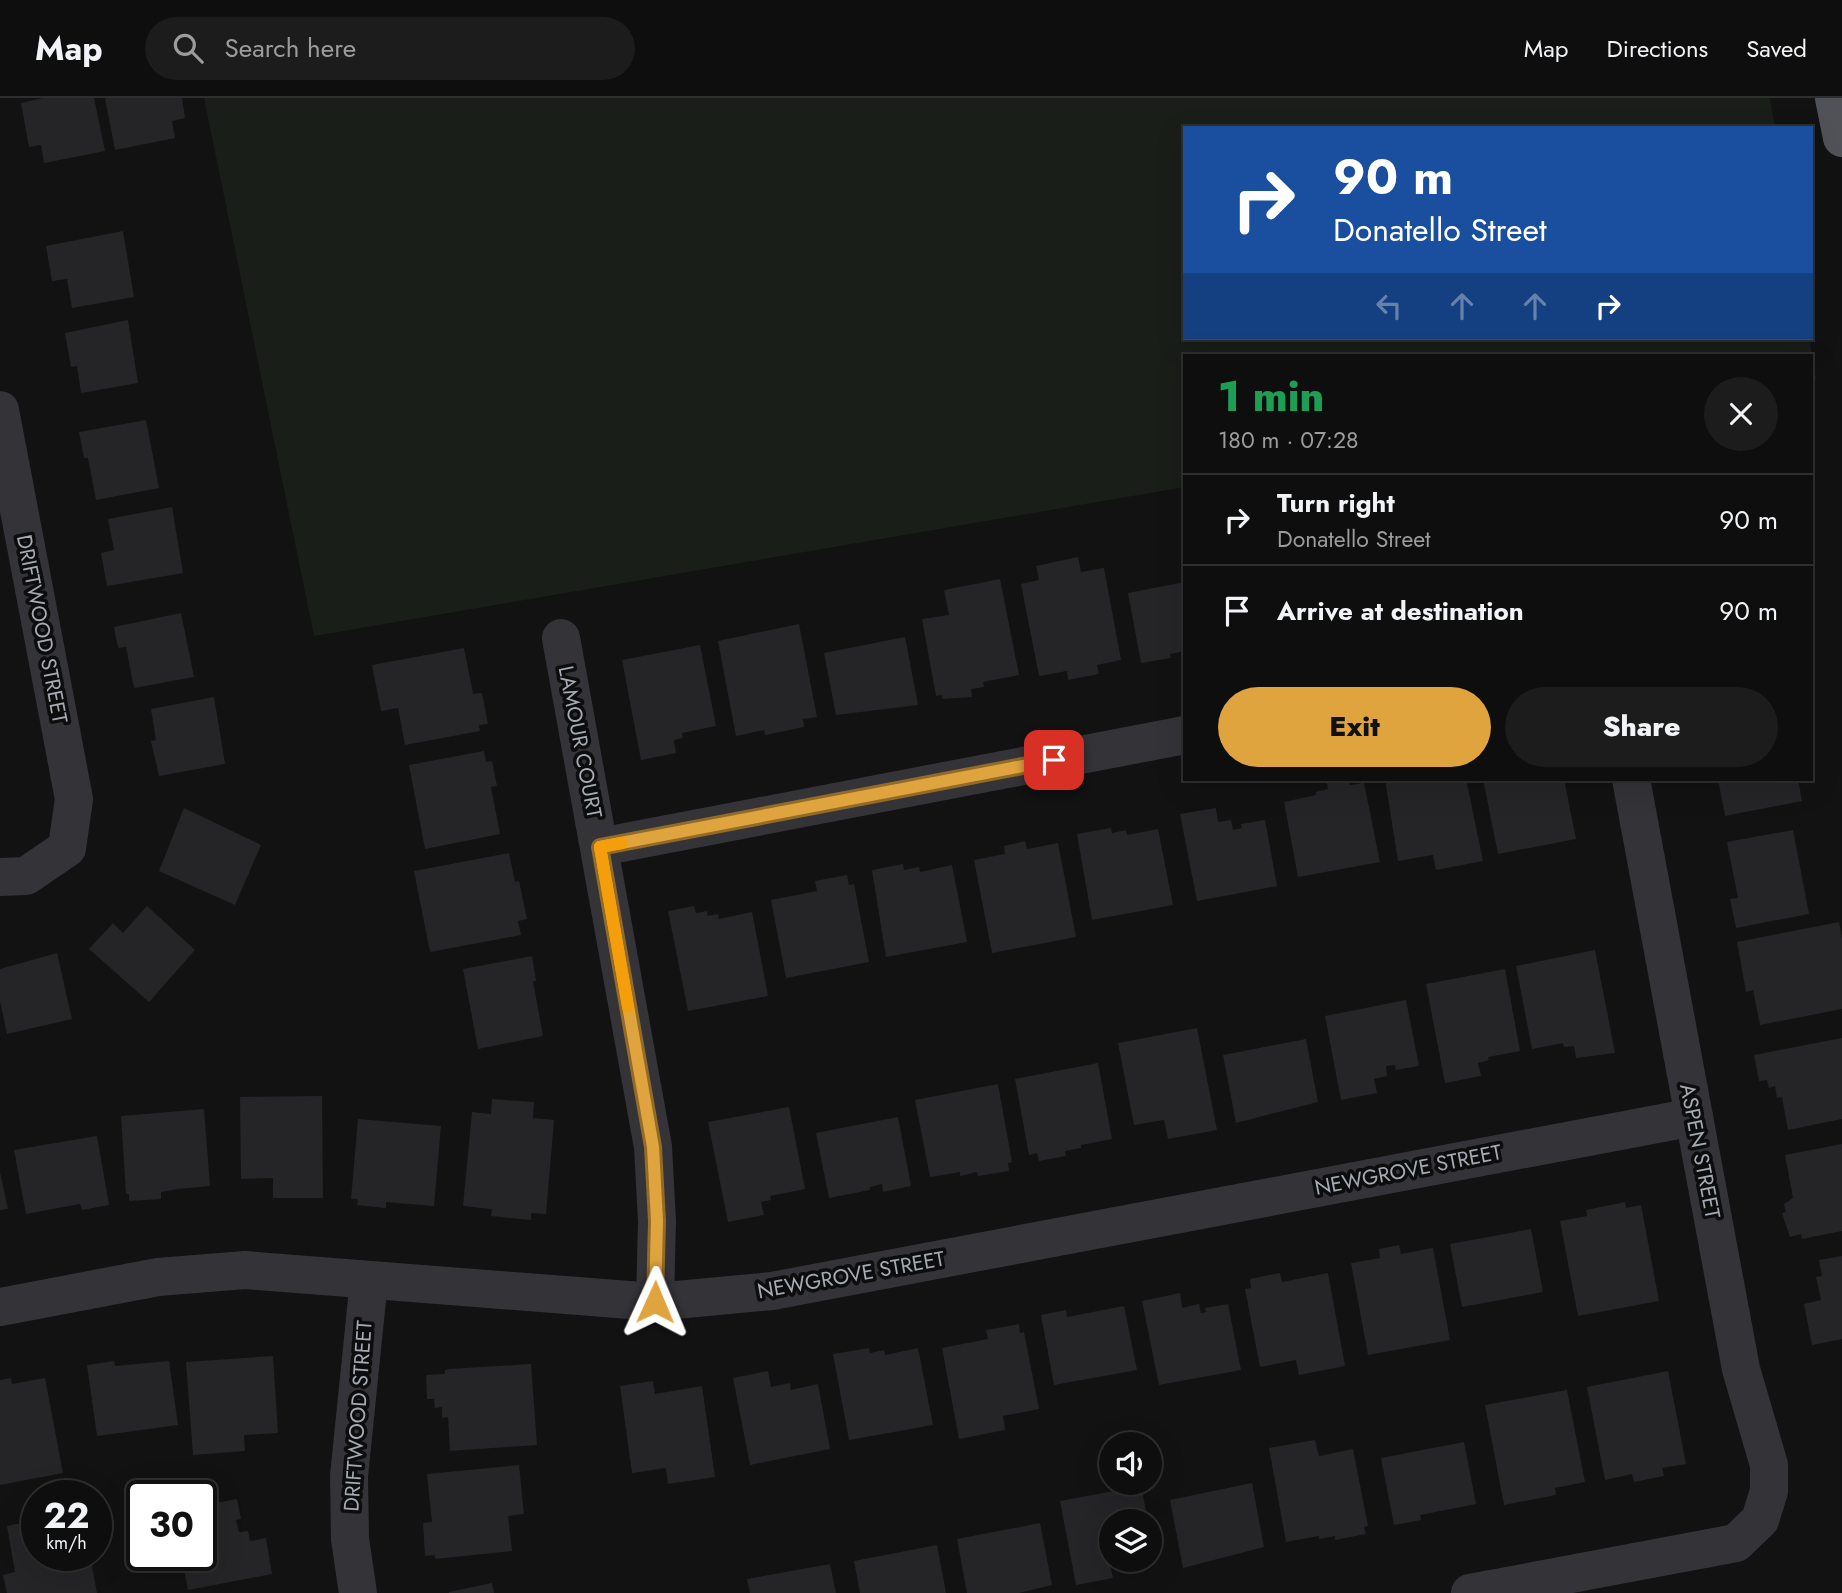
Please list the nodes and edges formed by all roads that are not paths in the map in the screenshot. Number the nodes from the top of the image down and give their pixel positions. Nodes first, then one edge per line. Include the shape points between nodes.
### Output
1 (1834, 98) edge
2 (1842, 138) edge
3 (0, 410) edge
4 (561, 638) dead end
5 (1183, 735) edge
6 (1631, 781) edge
7 (600, 847) junction
8 (0, 877) edge
9 (1693, 1117) junction
10 (369, 1280) junction
11 (655, 1302) junction
12 (0, 1307) edge
13 (358, 1593) edge
14 (1469, 1593) edge

1 - 2 main road
3 - 8 street, DRIFTWOOD STREET via 74,799 67,848 26,876
4 - 7 street, LAMOUR COURT
5 - 7 street
6 - 9 street, ASPEN STREET
7 - 11 street, LAMOUR COURT via 653,1147
9 - 11 street, NEWGROVE STREET via 772,1291
9 - 14 street, ASPEN STREET via 1741,1368 1769,1465 1769,1491 1760,1520 1736,1543 1725,1546
10 - 11 street, NEWGROVE STREET
10 - 12 street, NEWGROVE STREET via 245,1270 158,1277
10 - 13 street, DRIFTWOOD STREET via 349,1476 350,1539

